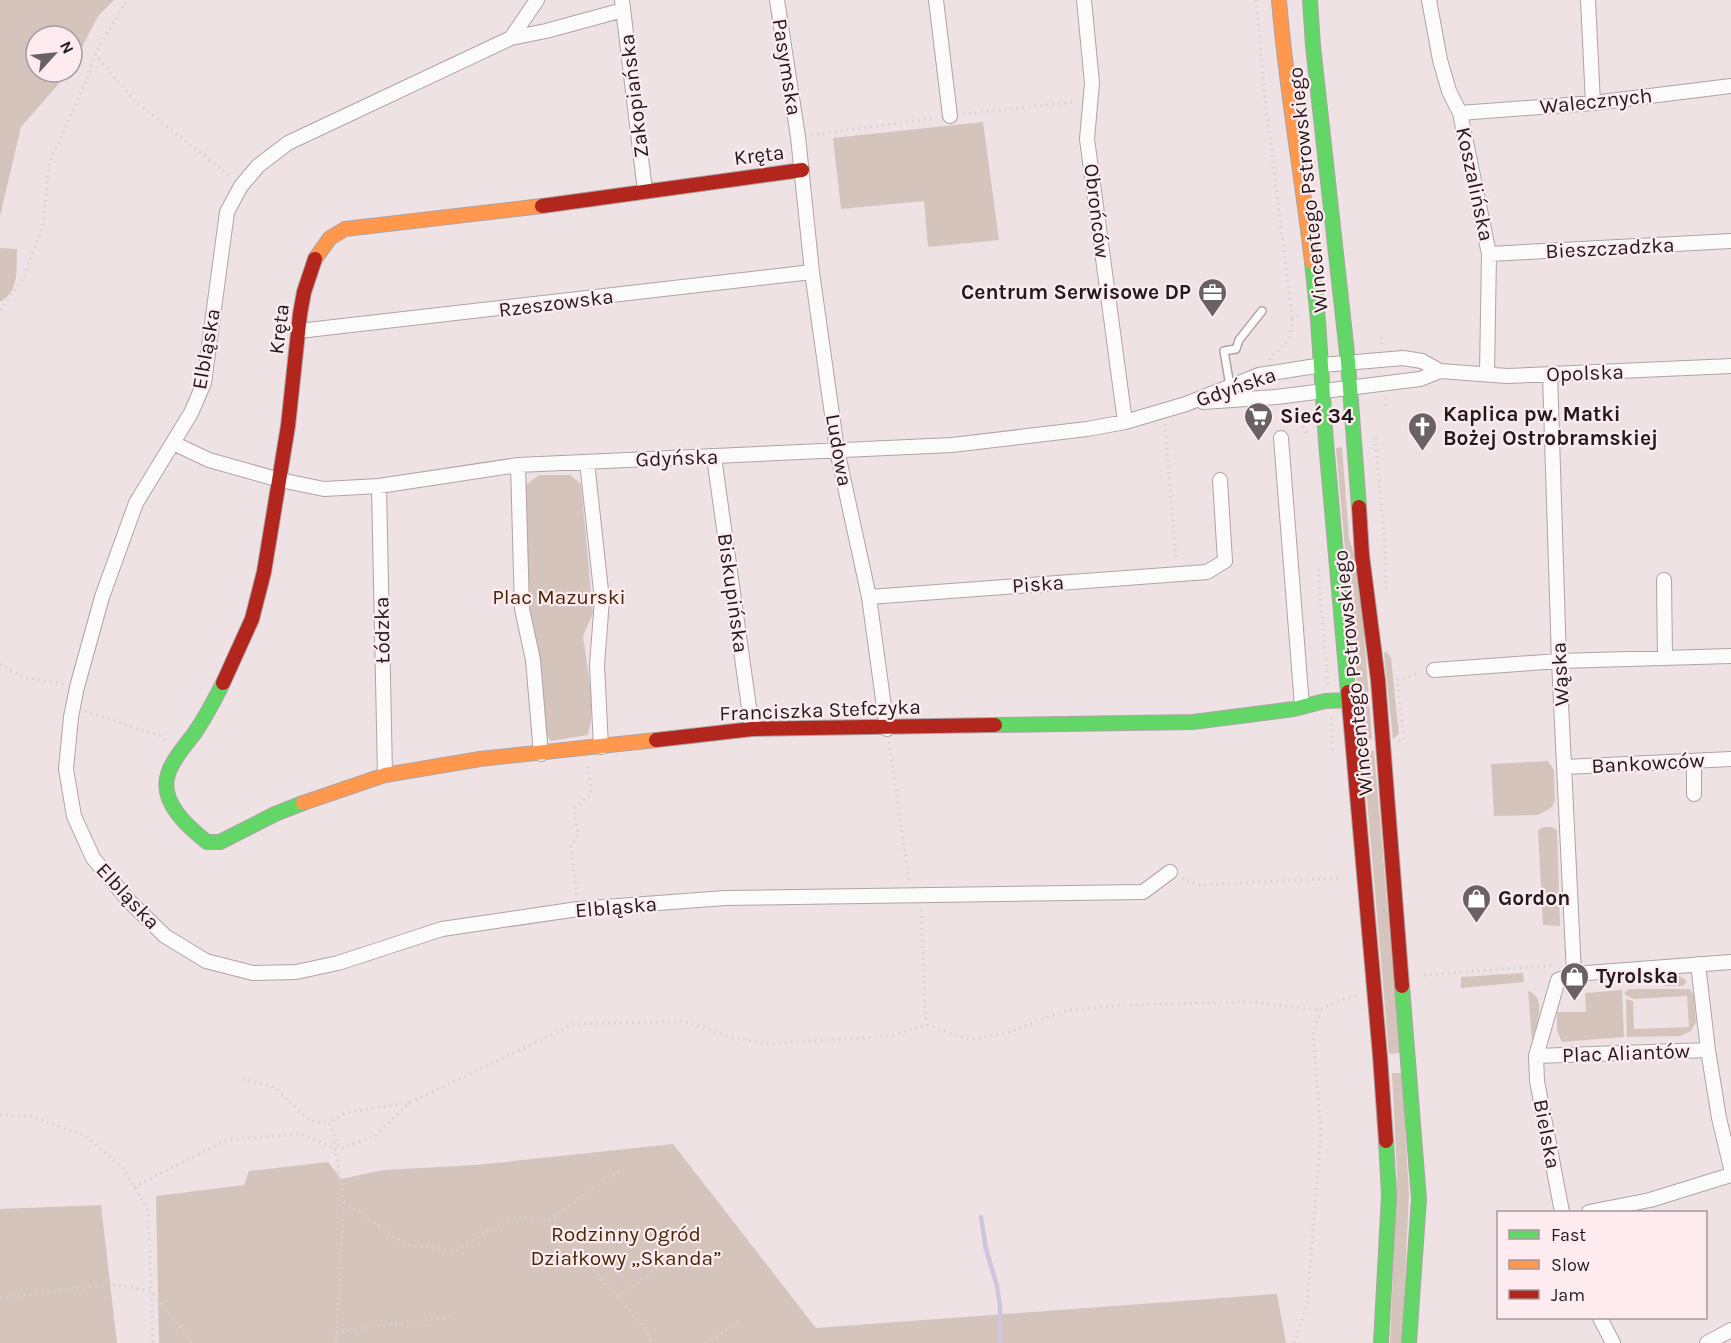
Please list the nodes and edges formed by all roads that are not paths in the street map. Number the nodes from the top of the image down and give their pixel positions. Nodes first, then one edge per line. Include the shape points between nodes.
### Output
1 (537, 0) edge
2 (777, 0) edge
3 (936, 0) edge
4 (1084, 0) edge
5 (1279, 0) edge
6 (1310, 0) edge
7 (1429, 0) edge
8 (1588, 0) edge
9 (623, 5) edge
10 (511, 38) junction
11 (1731, 86) edge
12 (1593, 103) junction
13 (1460, 113) junction
14 (950, 116) road end
15 (802, 170) junction
16 (645, 191) junction
17 (1731, 241) edge
18 (1489, 254) junction
19 (812, 272) junction
20 (1262, 311) dead end
21 (299, 331) junction
22 (1348, 362) junction
23 (1322, 365) junction
24 (1731, 366) edge
25 (1440, 371) junction
26 (1487, 373) junction
27 (1550, 375) junction
28 (1230, 387) junction
29 (1349, 388) junction
30 (1323, 389) junction
31 (1186, 404) junction
32 (1125, 422) junction
33 (1281, 438) dead end
34 (173, 443) junction
35 (837, 450) junction
36 (714, 457) junction
37 (587, 462) junction
38 (518, 465) junction
39 (280, 480) junction
40 (1220, 480) dead end
41 (379, 486) junction
42 (1664, 580) dead end
43 (869, 597) junction
44 (1731, 656) edge
45 (1665, 658) junction
46 (1559, 661) junction
47 (1434, 670) road end
48 (1349, 700) junction
49 (1302, 706) junction
50 (752, 729) junction
51 (887, 729) junction
52 (601, 747) junction
53 (541, 754) junction
54 (1731, 759) edge
55 (1694, 762) junction
56 (1565, 767) junction
57 (385, 775) junction
58 (1694, 794) dead end
59 (233, 835) joint
60 (1170, 872) road end
61 (1731, 962) edge
62 (1698, 964) junction
63 (1574, 968) junction
64 (1708, 1050) junction
65 (1408, 1051) junction
66 (1380, 1056) junction
67 (1536, 1056) junction
68 (1731, 1168) edge
69 (1731, 1175) edge
70 (1562, 1211) edge
71 (1594, 1211) edge
72 (1601, 1319) edge
73 (1731, 1330) edge
74 (1381, 1343) edge
75 (1409, 1343) edge
76 (1613, 1343) edge
77 (1707, 1343) edge

1 - 10 street
2 - 15 street, Pasymska
3 - 14 street
4 - 32 street, Obrońców via 1092,83 1087,139
5 - 23 main road, Wincentego Pstrowskiego
6 - 22 main road, Wincentego Pstrowskiego
7 - 13 street, Koszalińska via 1446,81
8 - 12 street
9 - 10 street, Elbląska via 546,31
9 - 16 street, Zakopiańska
10 - 34 street, Elbląska via 288,143 258,166 241,186 227,212 204,383
11 - 12 street, Walecznych
12 - 13 street, Walecznych
13 - 18 street, Koszalińska
15 - 16 main road, Kręta
15 - 19 street, Ludowa
16 - 21 main road, Kręta via 333,233 316,253 306,277
17 - 18 street, Bieszczadzka
18 - 26 street, Koszalińska
19 - 21 street, Rzeszowska
19 - 35 street, Ludowa
20 - 28 lane via 1236,349 1224,351
21 - 39 main road, Kręta
22 - 23 street, Opolska
22 - 25 street, Opolska via 1403,358 1422,361
22 - 29 main road, Wincentego Pstrowskiego
23 - 28 street, Gdyńska via 1259,375
23 - 30 main road, Wincentego Pstrowskiego
24 - 27 street, Opolska
25 - 26 street, Opolska
25 - 29 street, Opolska via 1420,379
26 - 27 street, Opolska
27 - 46 street, Wąska
28 - 31 street, Gdyńska
29 - 30 street, Gdyńska
29 - 65 main road, Wincentego Pstrowskiego
30 - 31 street, Gdyńska
30 - 48 main road, Wincentego Pstrowskiego
31 - 32 street, Gdyńska
32 - 35 street, Gdyńska via 952,445
33 - 49 street
34 - 39 street, Gdyńska via 209,460
34 - 60 street, Elbląska via 136,503 102,597 77,687 66,770 74,816 93,858 165,936 206,961 253,973 296,972 338,963 442,929 578,909 725,898 1143,892
35 - 36 street, Gdyńska
35 - 43 street, Ludowa
36 - 37 street, Gdyńska
36 - 50 street, Biskupińska
37 - 38 street, Gdyńska
37 - 52 street via 602,600 597,665
38 - 41 street, Gdyńska
38 - 53 street via 522,609 533,660
39 - 41 street, Gdyńska via 324,489
39 - 59 main road, Kręta via 267,562 247,630 204,717 167,773 167,793 192,830 207,842 220,842
40 - 43 street, Piska via 1225,561 1207,572
41 - 57 street, Łódzka
42 - 45 street
43 - 51 street, Ludowa
44 - 45 street
45 - 46 street
46 - 47 street
46 - 56 street, Wąska
48 - 49 main road, Franciszka Stefczyka
48 - 66 main road, Wincentego Pstrowskiego
49 - 51 main road, Franciszka Stefczyka via 1193,722
50 - 51 main road, Franciszka Stefczyka
50 - 52 main road, Franciszka Stefczyka
52 - 53 main road, Franciszka Stefczyka
53 - 57 main road, Franciszka Stefczyka via 480,759
54 - 55 street, Bankowców
55 - 56 street, Bankowców
55 - 58 street
56 - 63 street, Wąska
57 - 59 main road, Franciszka Stefczyka via 316,797
61 - 62 street
62 - 63 street
62 - 64 street, Plac Aliantów
63 - 67 street, Plac Aliantów via 1558,981
64 - 67 street, Plac Aliantów
64 - 68 street
65 - 66 main road via 1404,1060 1397,1063
65 - 75 main road, Wincentego Pstrowskiego via 1419,1199
66 - 74 main road, Wincentego Pstrowskiego via 1389,1195
67 - 70 street, Bielska via 1537,1081
69 - 71 street via 1650,1200
72 - 76 street
73 - 77 street

